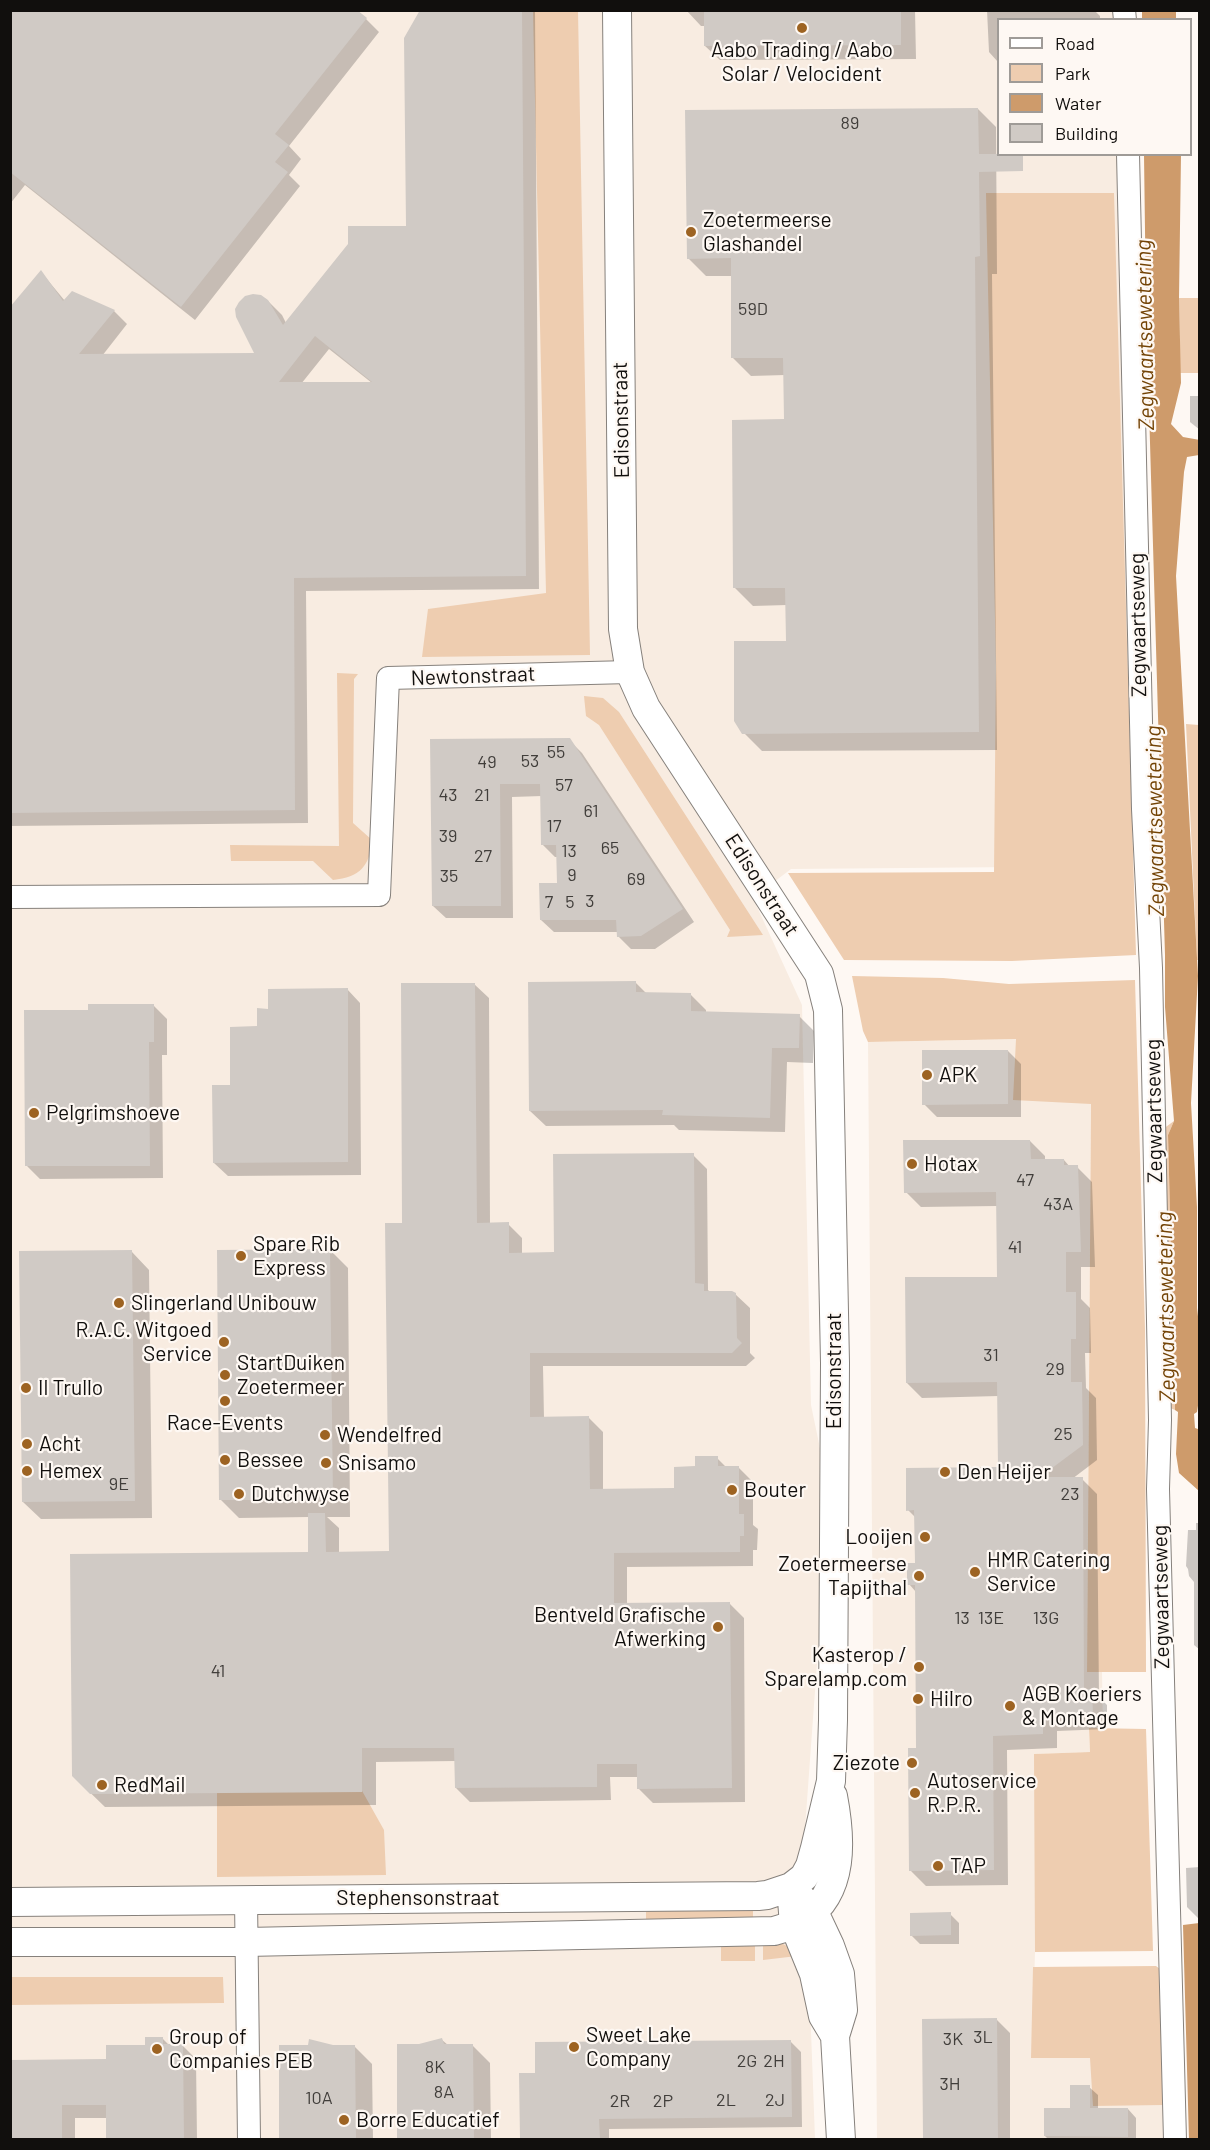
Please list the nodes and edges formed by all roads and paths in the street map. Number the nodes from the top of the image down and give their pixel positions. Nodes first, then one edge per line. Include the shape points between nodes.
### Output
1 (617, 10) edge
2 (1128, 156) edge
3 (630, 672) junction
4 (10, 897) edge
5 (831, 1781) junction
6 (791, 1887) junction
7 (246, 1899) junction
8 (10, 1902) edge
9 (804, 1918) junction
10 (10, 1942) edge
11 (246, 1942) junction
12 (249, 2139) edge
13 (841, 2139) edge
14 (1175, 2139) edge

1 - 3 street, Edisonstraat via 623,628
2 - 14 street, Zegwaartseweg via 1143,809 1151,968 1158,1489
3 - 4 street, Newtonstraat via 388,678 379,895
3 - 5 street, Edisonstraat via 646,708 819,974 828,1010 835,1363
5 - 6 street, Edisonstraat via 810,1866
5 - 9 street, Edisonstraat via 839,1857 827,1892
6 - 7 street, Stephensonstraat via 758,1896
6 - 9 street
7 - 8 street, Stephensonstraat
7 - 11 street
9 - 11 street, Stephensonstraat via 774,1931
9 - 13 street via 830,1946 840,1974 843,2010 835,2036
10 - 11 street, Stephensonstraat
11 - 12 street

